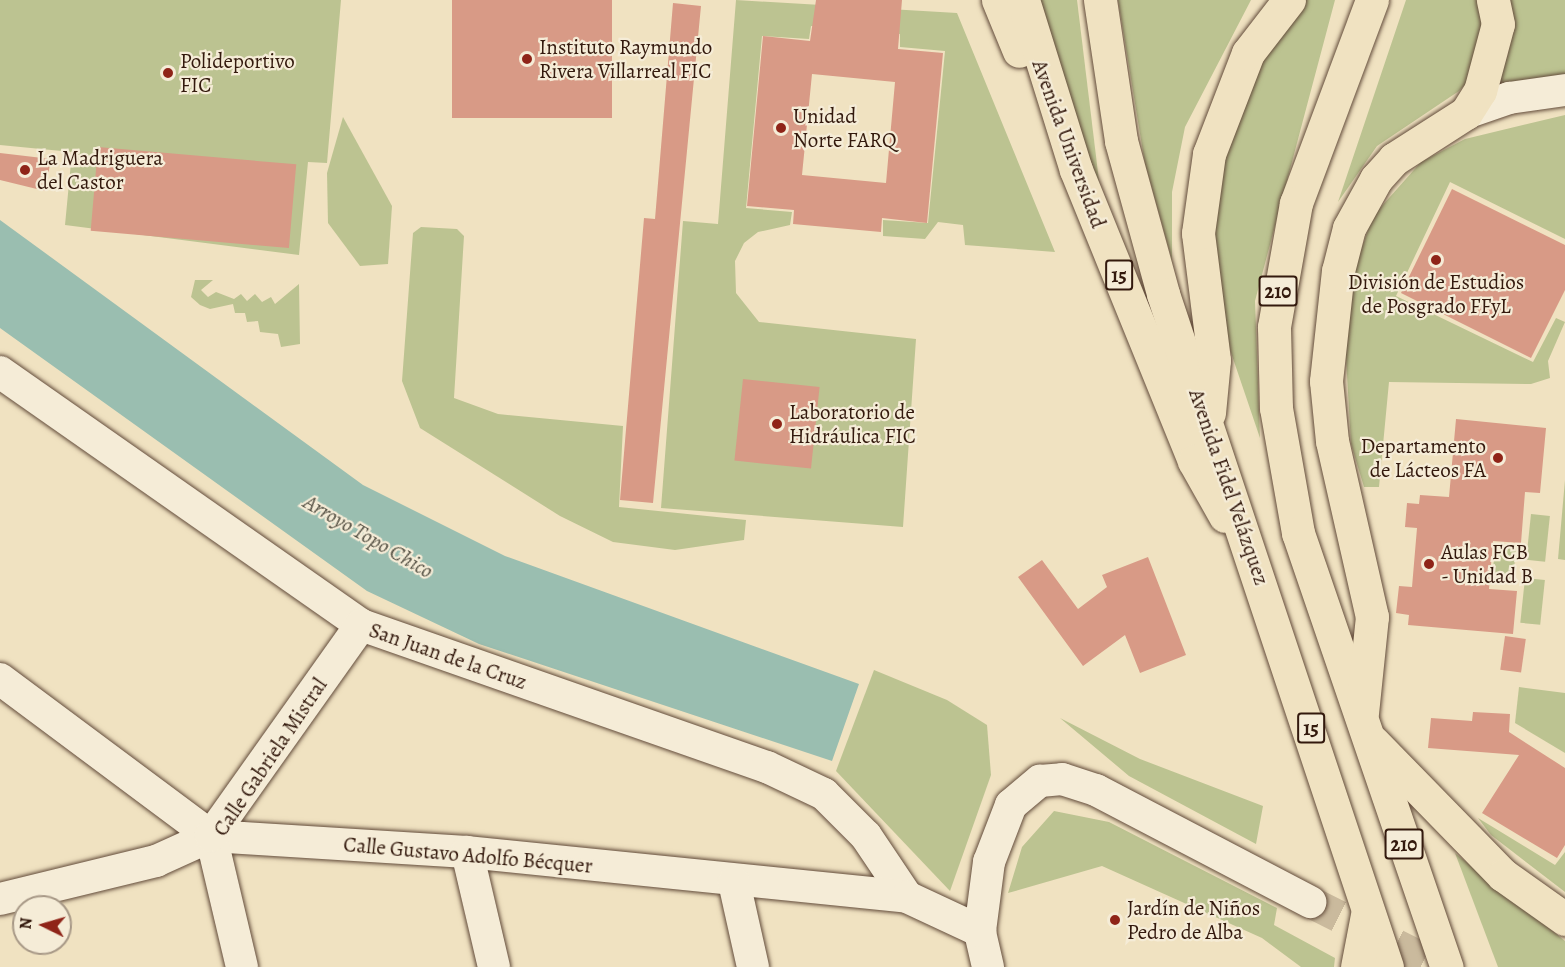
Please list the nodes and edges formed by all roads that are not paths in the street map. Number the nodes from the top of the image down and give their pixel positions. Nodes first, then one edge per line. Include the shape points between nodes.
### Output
1 (998, 0) edge
2 (1023, 0) edge
3 (1100, 0) edge
4 (1289, 0) edge
5 (1350, 0) edge
6 (1372, 0) edge
7 (1493, 0) edge
8 (1565, 90) edge
9 (1334, 97) junction
10 (1466, 113) junction
11 (1076, 170) junction
12 (0, 372) edge
13 (1207, 421) junction
14 (1248, 542) junction
15 (361, 626) junction
16 (0, 679) edge
17 (1364, 728) junction
18 (211, 836) junction
19 (467, 852) junction
20 (734, 882) junction
21 (907, 897) junction
22 (0, 898) edge
23 (1311, 902) tunnel mouth
24 (1367, 915) junction
25 (1565, 919) edge
26 (980, 931) junction
27 (242, 967) edge
28 (494, 967) edge
29 (753, 967) edge
30 (988, 967) edge
31 (1356, 967) edge
32 (1387, 967) edge
33 (1448, 967) edge

1 - 11 highway via 1049,123
2 - 11 highway, Avenida Universidad / 15
3 - 13 highway, Avenida Fidel Velázquez via 1121,141 1163,294
4 - 13 highway via 1248,53 1209,154 1198,233 1214,360
5 - 9 highway via 1339,37
6 - 9 highway, 210
7 - 10 highway via 1498,24 1492,59
8 - 10 street via 1509,98
9 - 17 highway, 210 via 1296,203 1274,327 1276,408 1298,533
10 - 17 highway via 1394,159 1376,178 1349,228 1338,271 1326,381 1332,441 1372,617
11 - 14 highway, Avenida Universidad / 15 via 1194,461 1215,500
12 - 15 street, San Juan de la Cruz
13 - 14 highway, Avenida Fidel Velázquez
14 - 24 highway, Avenida Fidel Velázquez / 15
15 - 18 street, Calle Gabriela Mistral
15 - 21 street, San Juan de la Cruz via 767,767 824,794 866,836
16 - 18 street
17 - 25 highway via 1503,875
17 - 33 highway, 210
18 - 19 street, Calle Gustavo Adolfo Bécquer
18 - 22 street via 156,861
18 - 27 street, Calle Gabriela Mistral
19 - 20 street, Calle Gustavo Adolfo Bécquer
19 - 28 street
20 - 21 street, Calle Gustavo Adolfo Bécquer
20 - 29 street
21 - 26 street, Calle Gustavo Adolfo Bécquer
23 - 26 street via 1096,790 1052,778 1027,787 1000,828
24 - 31 highway
24 - 32 highway, Avenida Fidel Velázquez / 15
26 - 30 street

